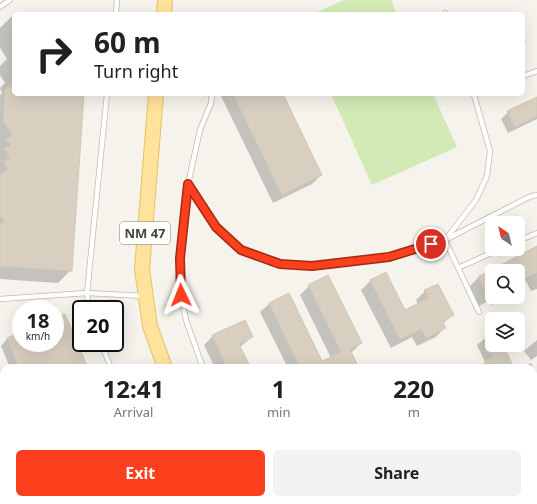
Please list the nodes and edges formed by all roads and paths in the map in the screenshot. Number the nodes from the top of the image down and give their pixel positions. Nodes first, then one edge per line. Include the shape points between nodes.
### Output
1 (10, 0) edge
2 (117, 0) edge
3 (165, 0) edge
4 (0, 7) edge
5 (116, 12) edge
6 (164, 12) edge
7 (537, 71) edge
8 (525, 75) edge
9 (107, 96) edge
10 (156, 96) edge
11 (211, 96) edge
12 (476, 96) edge
13 (188, 184) junction
14 (537, 195) edge
15 (537, 233) edge
16 (525, 238) edge
17 (445, 240) junction
18 (485, 256) edge
19 (458, 268) junction
20 (87, 293) junction
21 (146, 296) junction
22 (0, 299) edge
23 (88, 300) edge
24 (479, 312) dead end
25 (105, 352) edge
26 (109, 364) edge
27 (164, 364) edge
28 (202, 364) edge

1 - 4 lane
2 - 5 lane
3 - 6 main road
7 - 8 lane
9 - 20 lane
10 - 21 main road, NM 47 via 142,269
11 - 13 lane via 200,130
12 - 17 lane via 490,150 487,176 476,200
13 - 17 lane via 216,227 241,250 280,264 312,266 389,257
13 - 28 lane via 180,258 181,295 186,320
14 - 17 lane
15 - 16 lane
17 - 19 lane
18 - 19 lane
19 - 24 lane
20 - 21 lane
20 - 22 lane
20 - 23 lane
21 - 27 main road, NM 47 via 150,326
25 - 26 lane

